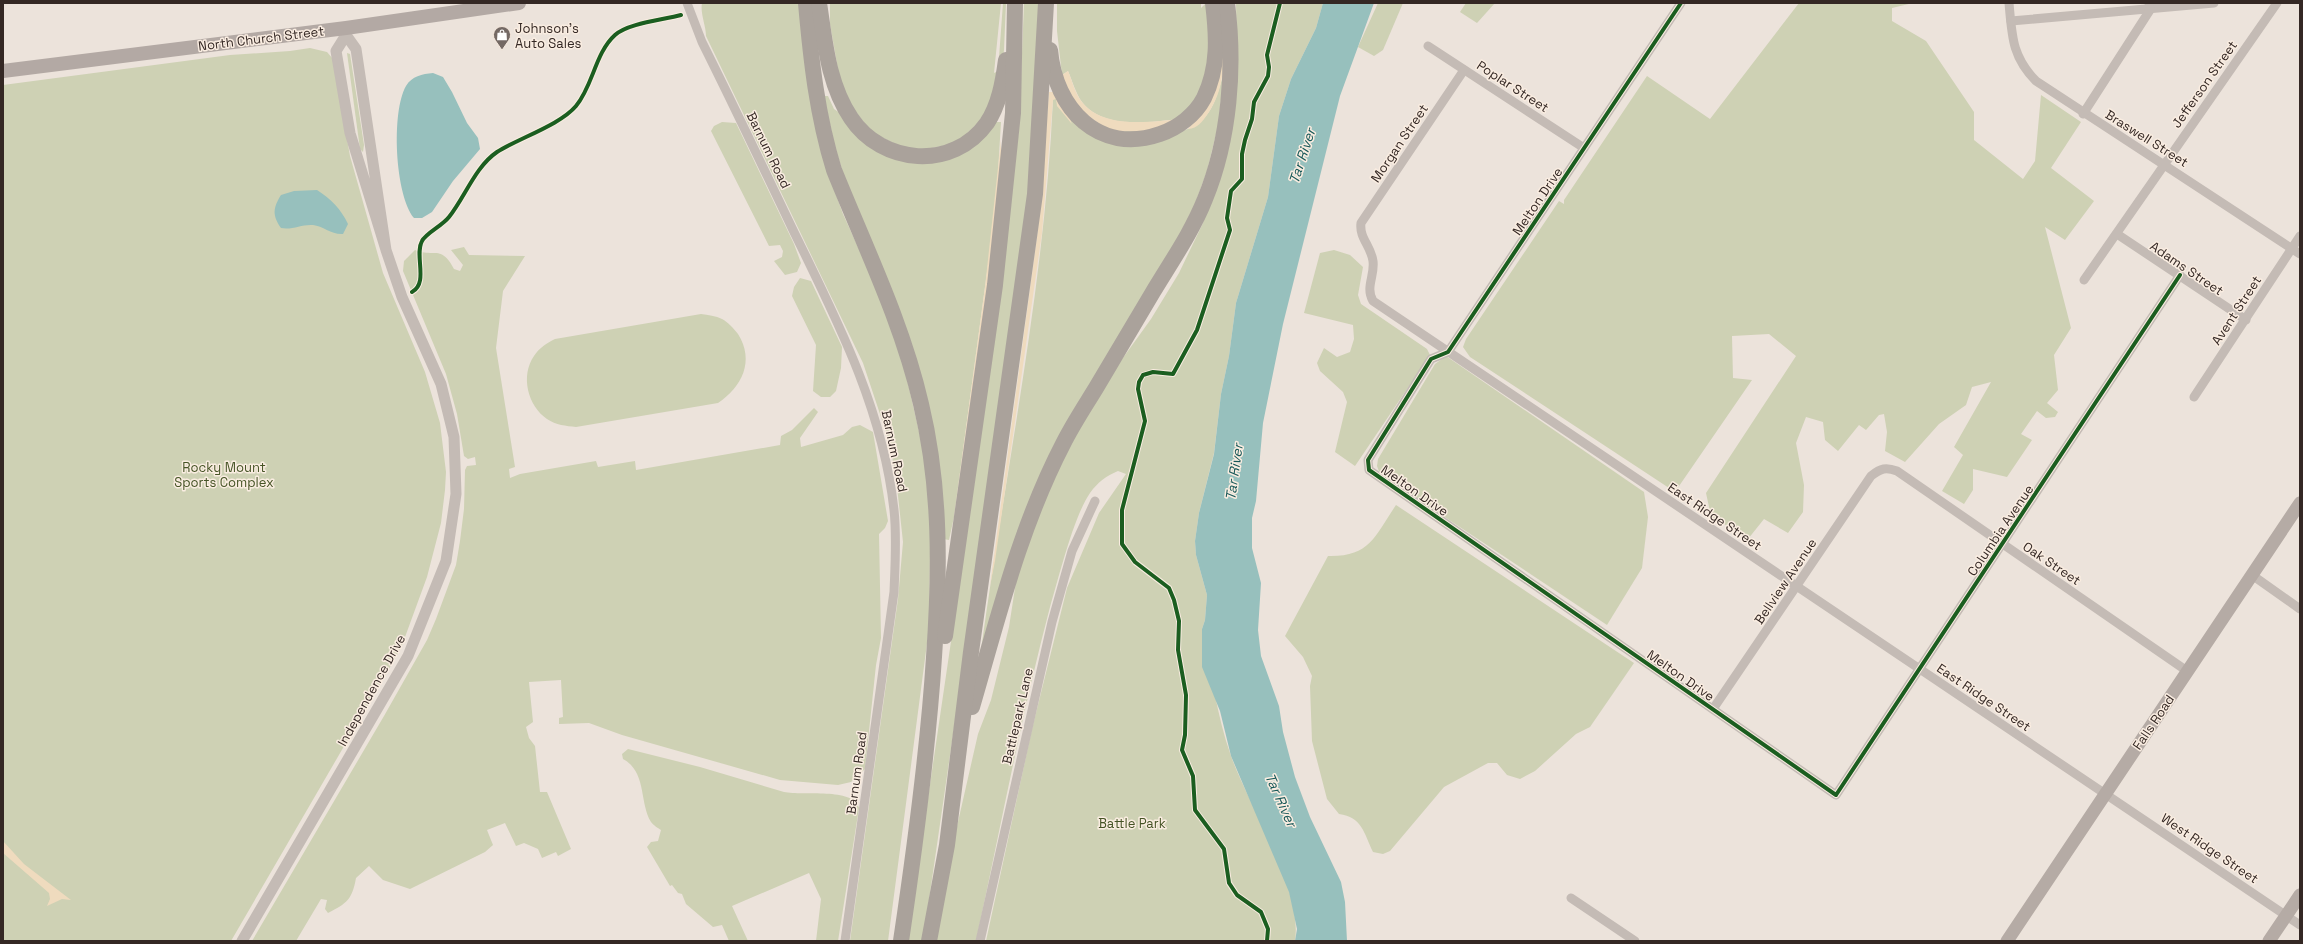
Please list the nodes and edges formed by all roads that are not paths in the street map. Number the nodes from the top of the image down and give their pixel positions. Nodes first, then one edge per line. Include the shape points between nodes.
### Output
1 (519, 3) edge
2 (687, 3) edge
3 (806, 3) edge
4 (1047, 3) edge
5 (1213, 3) edge
6 (1227, 3) edge
7 (1681, 3) edge
8 (2009, 3) edge
9 (2214, 3) edge
10 (2277, 3) edge
11 (2149, 6) edge
12 (822, 7) edge
13 (1016, 10) edge
14 (2010, 21) junction
15 (346, 31) junction
16 (1428, 46) dead end
17 (1464, 70) junction
18 (3, 71) edge
19 (2083, 114) junction
20 (1584, 148) junction
21 (2164, 164) junction
22 (1360, 231) joint
23 (2117, 234) junction
24 (2300, 236) edge
25 (2292, 248) junction
26 (386, 250) junction
27 (2300, 254) edge
28 (2180, 275) junction
29 (2084, 280) dead end
30 (2246, 320) junction
31 (1448, 352) junction
32 (2194, 397) dead end
33 (1880, 469) joint
34 (1095, 501) dead end
35 (2300, 503) edge
36 (2002, 545) junction
37 (2252, 575) junction
38 (1797, 587) junction
39 (2300, 609) edge
40 (1920, 669) junction
41 (2187, 671) junction
42 (931, 706) junction
43 (1713, 709) junction
44 (958, 753) junction
45 (2105, 794) junction
46 (1836, 795) joint
47 (2300, 895) edge
48 (1570, 898) dead end
49 (2286, 915) junction
50 (2300, 925) edge
51 (2012, 939) edge
52 (242, 941) edge
53 (845, 941) edge
54 (901, 941) edge
55 (929, 941) edge
56 (980, 941) edge
57 (1635, 941) edge
58 (2269, 941) edge

1 - 15 main road, North Church Street
2 - 53 street, Barnum Road via 702,42 848,347 874,410 889,476 896,539 894,592
3 - 42 highway via 812,72 827,149 904,342 922,404 932,459 938,591
4 - 5 highway via 1051,61 1065,99 1086,125 1105,135 1124,140 1164,132 1183,122 1199,106 1208,87 1217,50
4 - 44 highway via 1035,194
6 - 44 highway via 1231,42 1227,107 1219,155 1205,199 1174,258 1063,442 1037,497 1024,529
7 - 20 street, Melton Drive
8 - 14 street, Braswell Street
9 - 11 street
10 - 21 street, Jefferson Street
11 - 14 street
11 - 19 street
12 - 13 highway via 832,82 851,119 863,133 880,146 900,155 924,157 952,151 972,140 987,122 1002,88
13 - 42 highway via 1013,113 995,284 939,680
14 - 19 street, Braswell Street via 2015,51 2023,68 2036,81
15 - 18 main road, North Church Street
15 - 26 street via 356,49
15 - 26 street via 336,51 350,133
16 - 17 street, Poplar Street
17 - 20 street, Poplar Street
17 - 22 street, Morgan Street via 1361,223
19 - 21 street, Braswell Street
20 - 31 street, Melton Drive
21 - 23 street, Jefferson Street
21 - 25 street, Braswell Street
22 - 31 street, East Ridge Street via 1373,261 1369,296
23 - 28 street, Adams Street
23 - 29 street, Jefferson Street
24 - 25 street, Avent Street
25 - 27 street, Braswell Street
25 - 30 street, Avent Street
26 - 52 street, Independence Drive via 402,297 441,384 454,437 456,494 446,561 408,656
28 - 30 street, Adams Street
28 - 36 street, Columbia Avenue
30 - 32 street, Avent Street
31 - 38 street, East Ridge Street
31 - 43 street, Melton Drive via 1431,360 1368,460 1369,470
33 - 36 street, Oak Street via 1889,468 1897,471
33 - 38 street, Bellview Avenue via 1871,476
34 - 56 street, Battlepark Lane via 1072,552 1052,622
35 - 37 main road, Falls Road
36 - 40 street, Columbia Avenue
36 - 41 street, Oak Street
37 - 39 street
37 - 41 main road, Falls Road
38 - 40 street, East Ridge Street
38 - 43 street, Bellview Avenue
40 - 45 street, East Ridge Street
40 - 46 street, Columbia Avenue
41 - 45 main road, Falls Road
42 - 54 highway via 916,840
43 - 46 street, Melton Drive
44 - 55 highway via 947,845
45 - 49 street, West Ridge Street
45 - 51 main road, Falls Road
47 - 49 main road
48 - 57 street
49 - 50 street, West Ridge Street
49 - 58 main road

